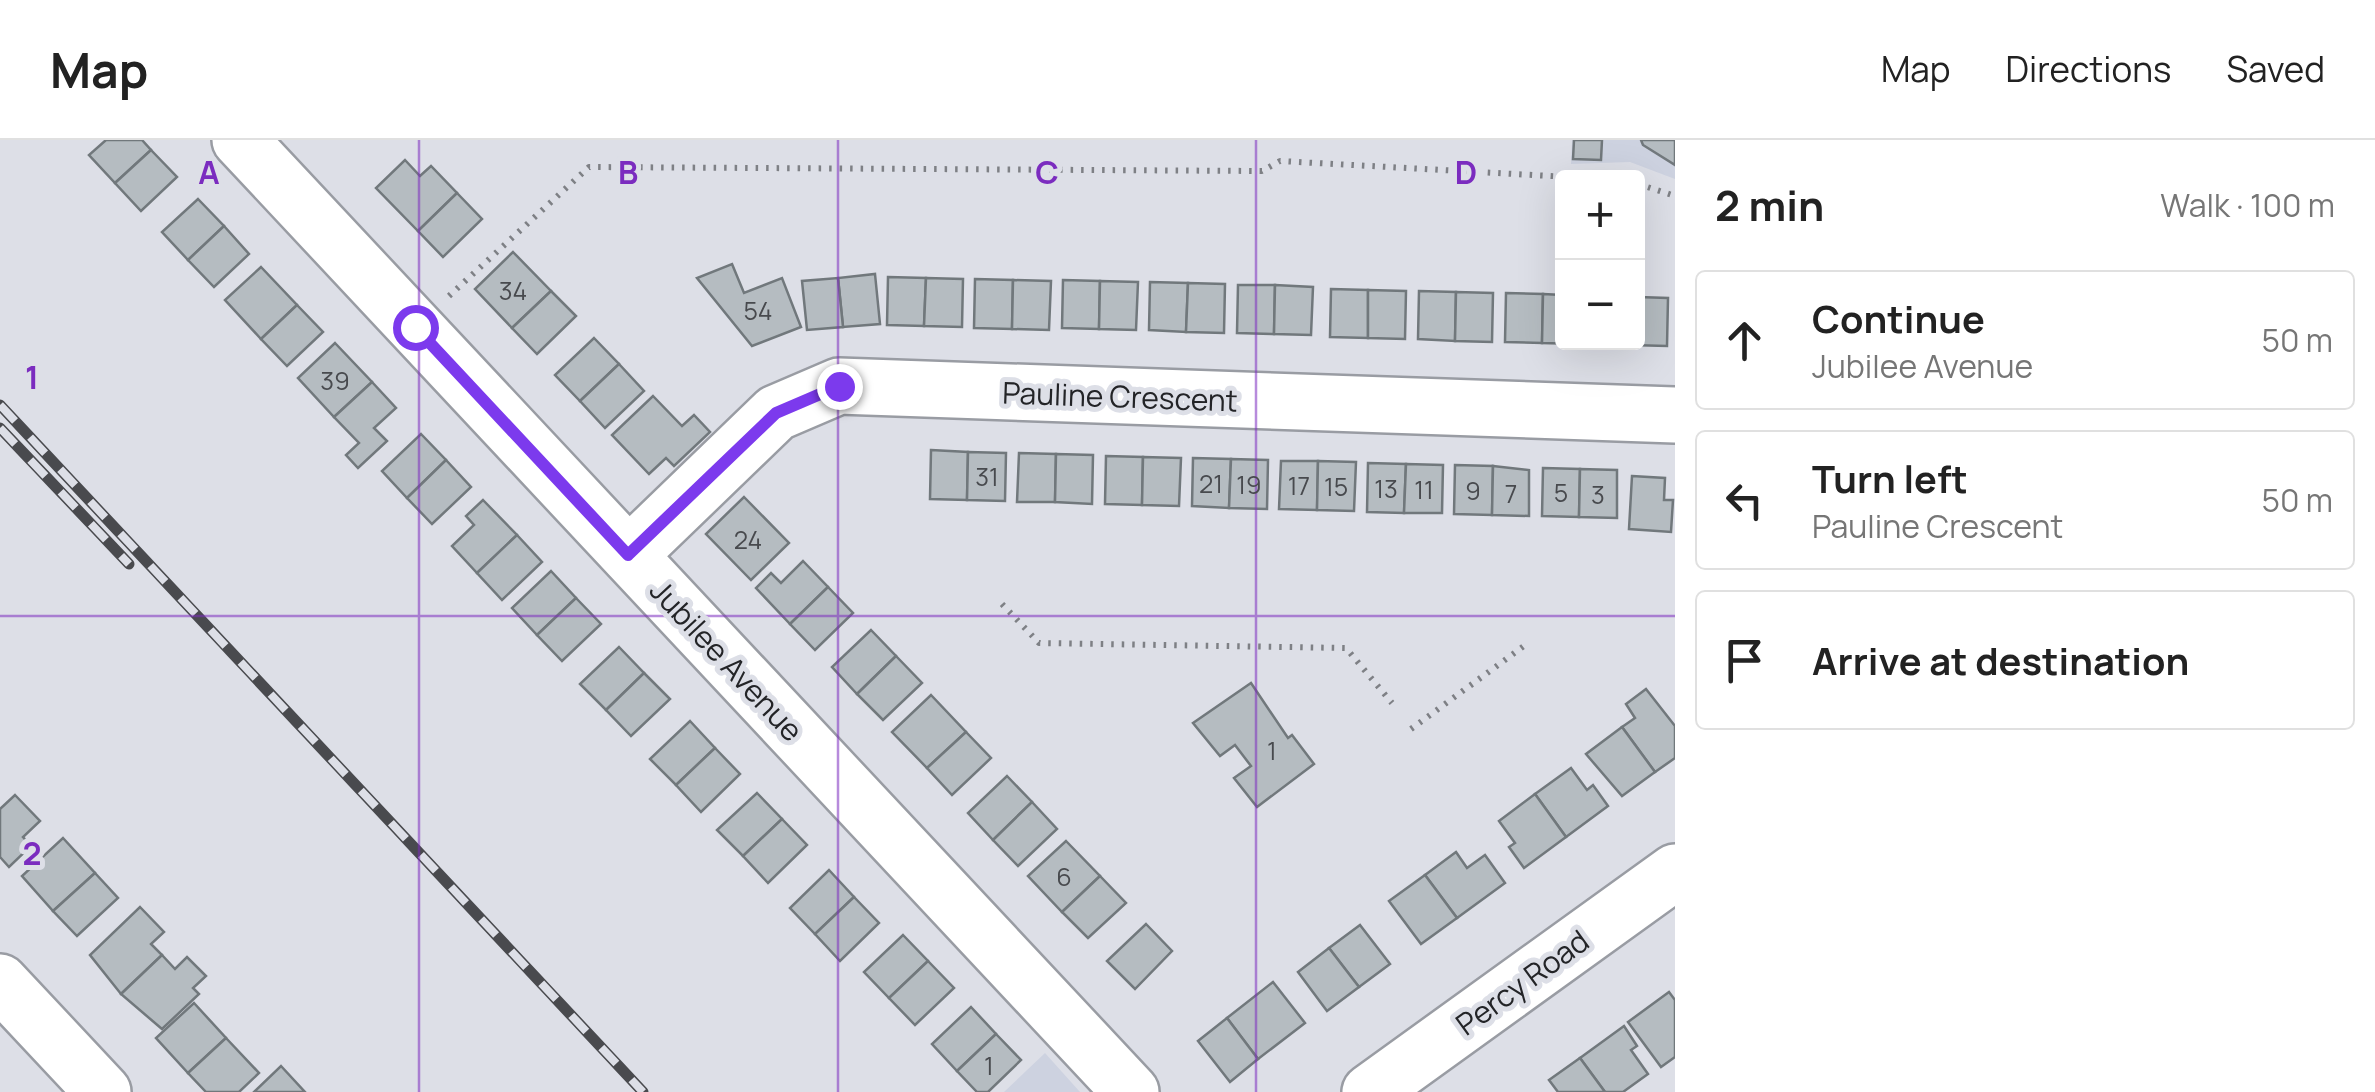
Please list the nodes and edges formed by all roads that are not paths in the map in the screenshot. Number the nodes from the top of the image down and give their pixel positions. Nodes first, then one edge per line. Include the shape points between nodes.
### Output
1 (240, 140) edge
2 (1675, 415) edge
3 (628, 555) junction
4 (1675, 872) edge
5 (0, 982) edge
6 (104, 1092) edge
7 (1131, 1092) edge
8 (1370, 1092) edge

1 - 3 street, Jubilee Avenue
2 - 3 street, Pauline Crescent via 839,386 776,413
3 - 7 street, Jubilee Avenue
4 - 8 street, Percy Road
5 - 6 street

